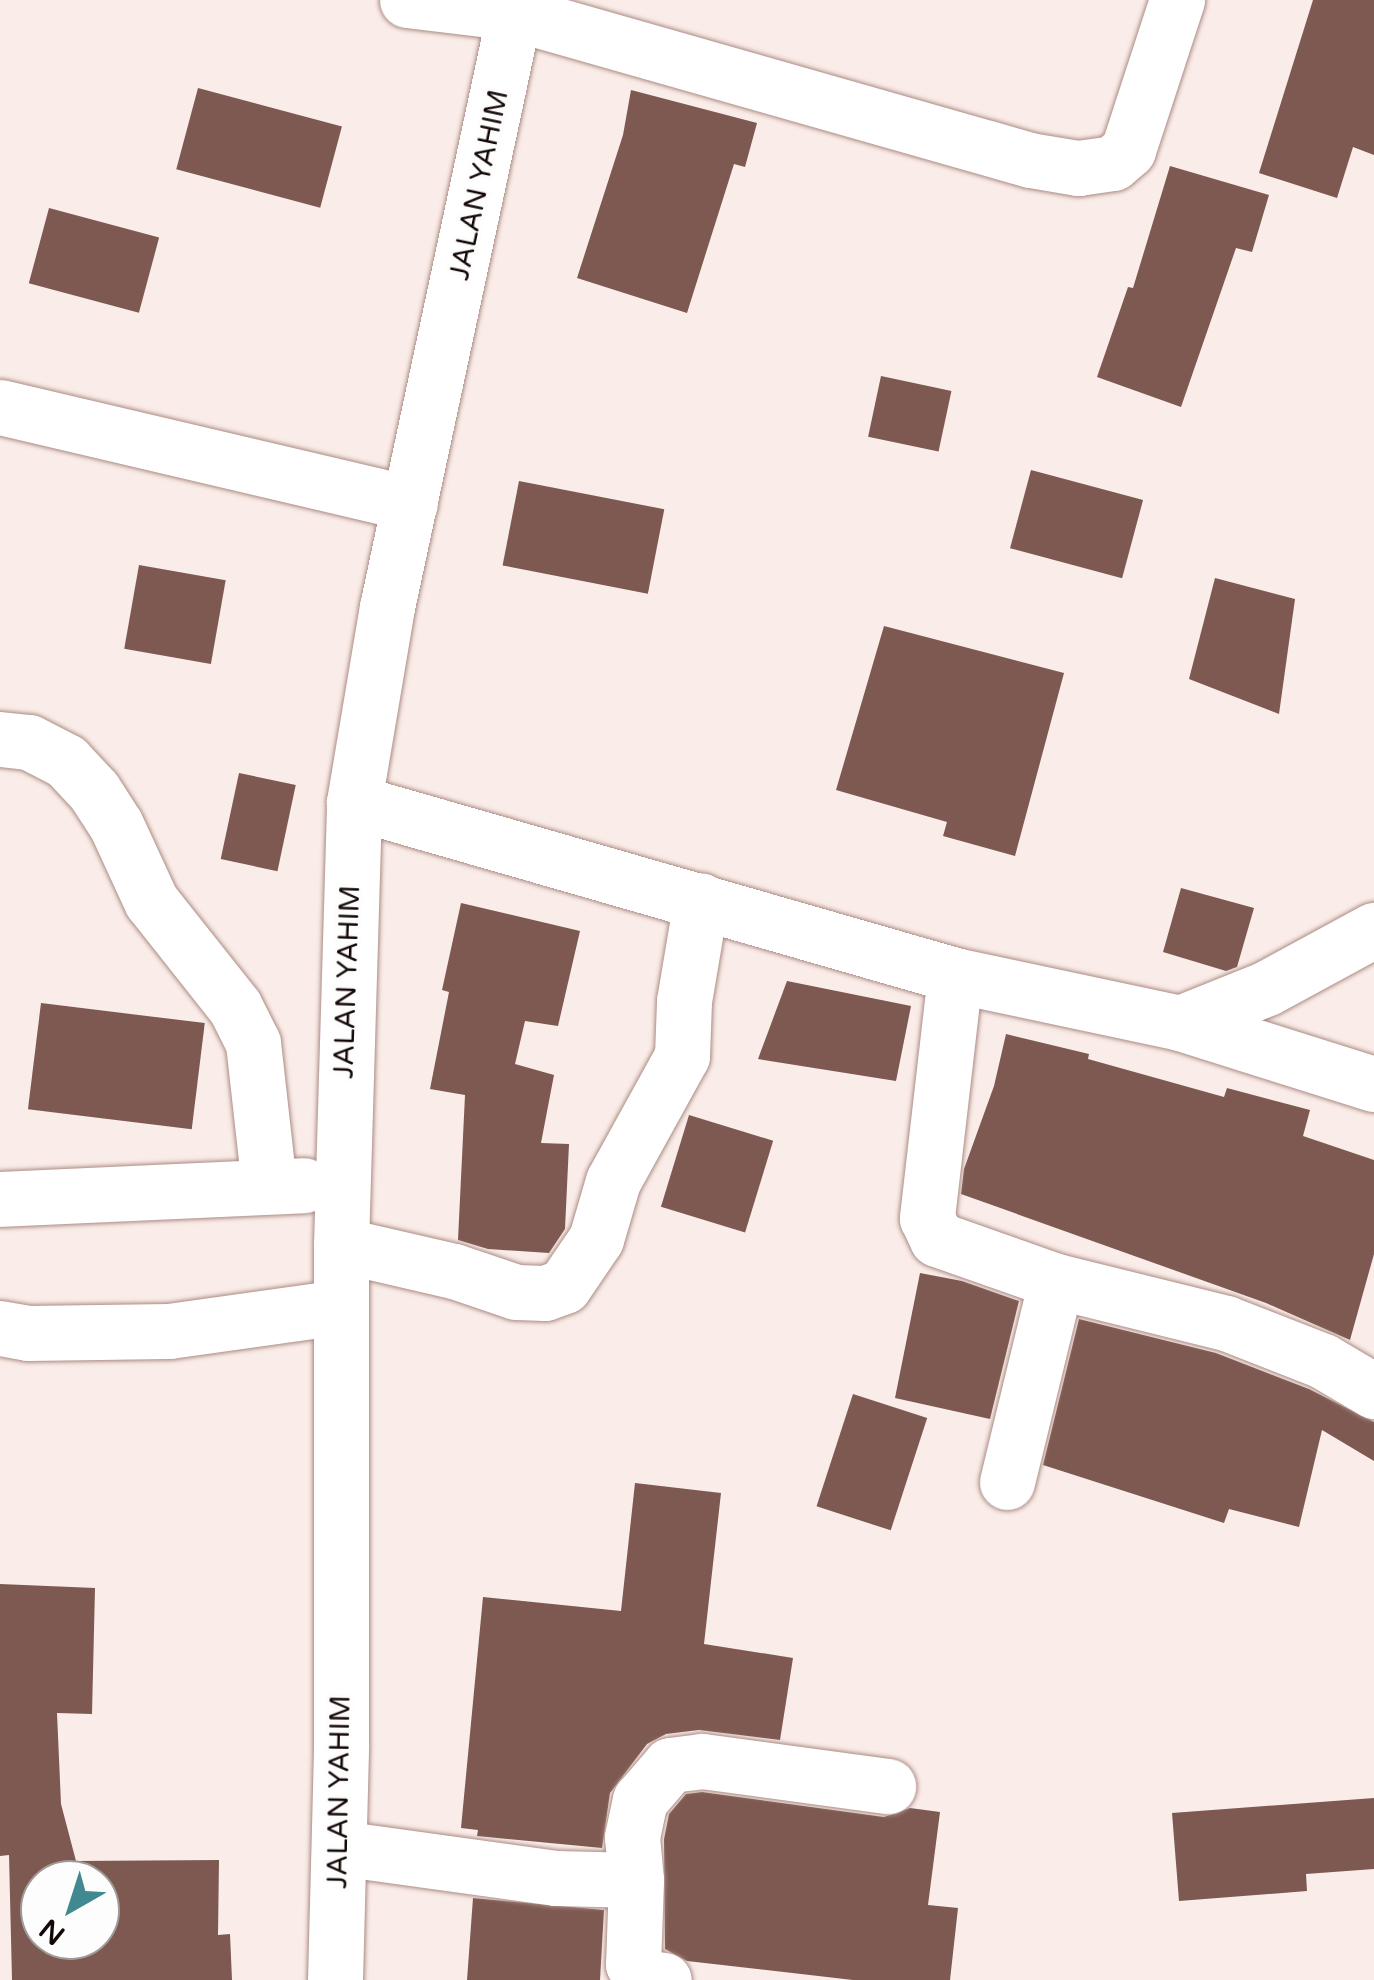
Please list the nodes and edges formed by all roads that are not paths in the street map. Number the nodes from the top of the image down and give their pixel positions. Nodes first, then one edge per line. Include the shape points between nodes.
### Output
1 (407, 0) edge
2 (1178, 0) edge
3 (516, 6) edge
4 (0, 407) edge
5 (410, 503) junction
6 (0, 740) edge
7 (354, 802) junction
8 (701, 900) junction
9 (1374, 930) edge
10 (955, 975) junction
11 (1180, 1023) junction
12 (1374, 1084) edge
13 (342, 1184) junction
14 (269, 1186) junction
15 (0, 1199) edge
16 (340, 1245) junction
17 (1056, 1281) junction
18 (340, 1306) junction
19 (0, 1328) edge
20 (1374, 1391) edge
21 (1008, 1482) dead end
22 (888, 1786) dead end
23 (338, 1848) junction
24 (636, 1880) junction
25 (334, 1980) edge
26 (664, 1980) edge

1 - 3 street
2 - 3 street via 1128,150 1113,163 1078,168 1030,160
3 - 5 street, JALAN YAHIM
4 - 5 street
5 - 7 street, JALAN YAHIM
6 - 14 street via 29,742 66,762 94,790 151,901 235,1007 254,1043
7 - 8 street
7 - 13 street, JALAN YAHIM
8 - 10 street
8 - 16 street via 682,1056 613,1181 596,1238 564,1286 516,1292
9 - 11 street via 1267,988
10 - 11 street
10 - 17 street via 926,1218 937,1239 953,1248
11 - 12 street
13 - 14 street
13 - 16 street, JALAN YAHIM
14 - 15 street
16 - 18 street, JALAN YAHIM
17 - 20 street via 1226,1323 1323,1361
17 - 21 street
18 - 19 street via 169,1331
18 - 23 street, JALAN YAHIM
22 - 24 street via 702,1762 670,1766 640,1800 632,1837
23 - 24 street via 556,1878
23 - 25 street, JALAN YAHIM
24 - 26 street via 632,1964 642,1977

